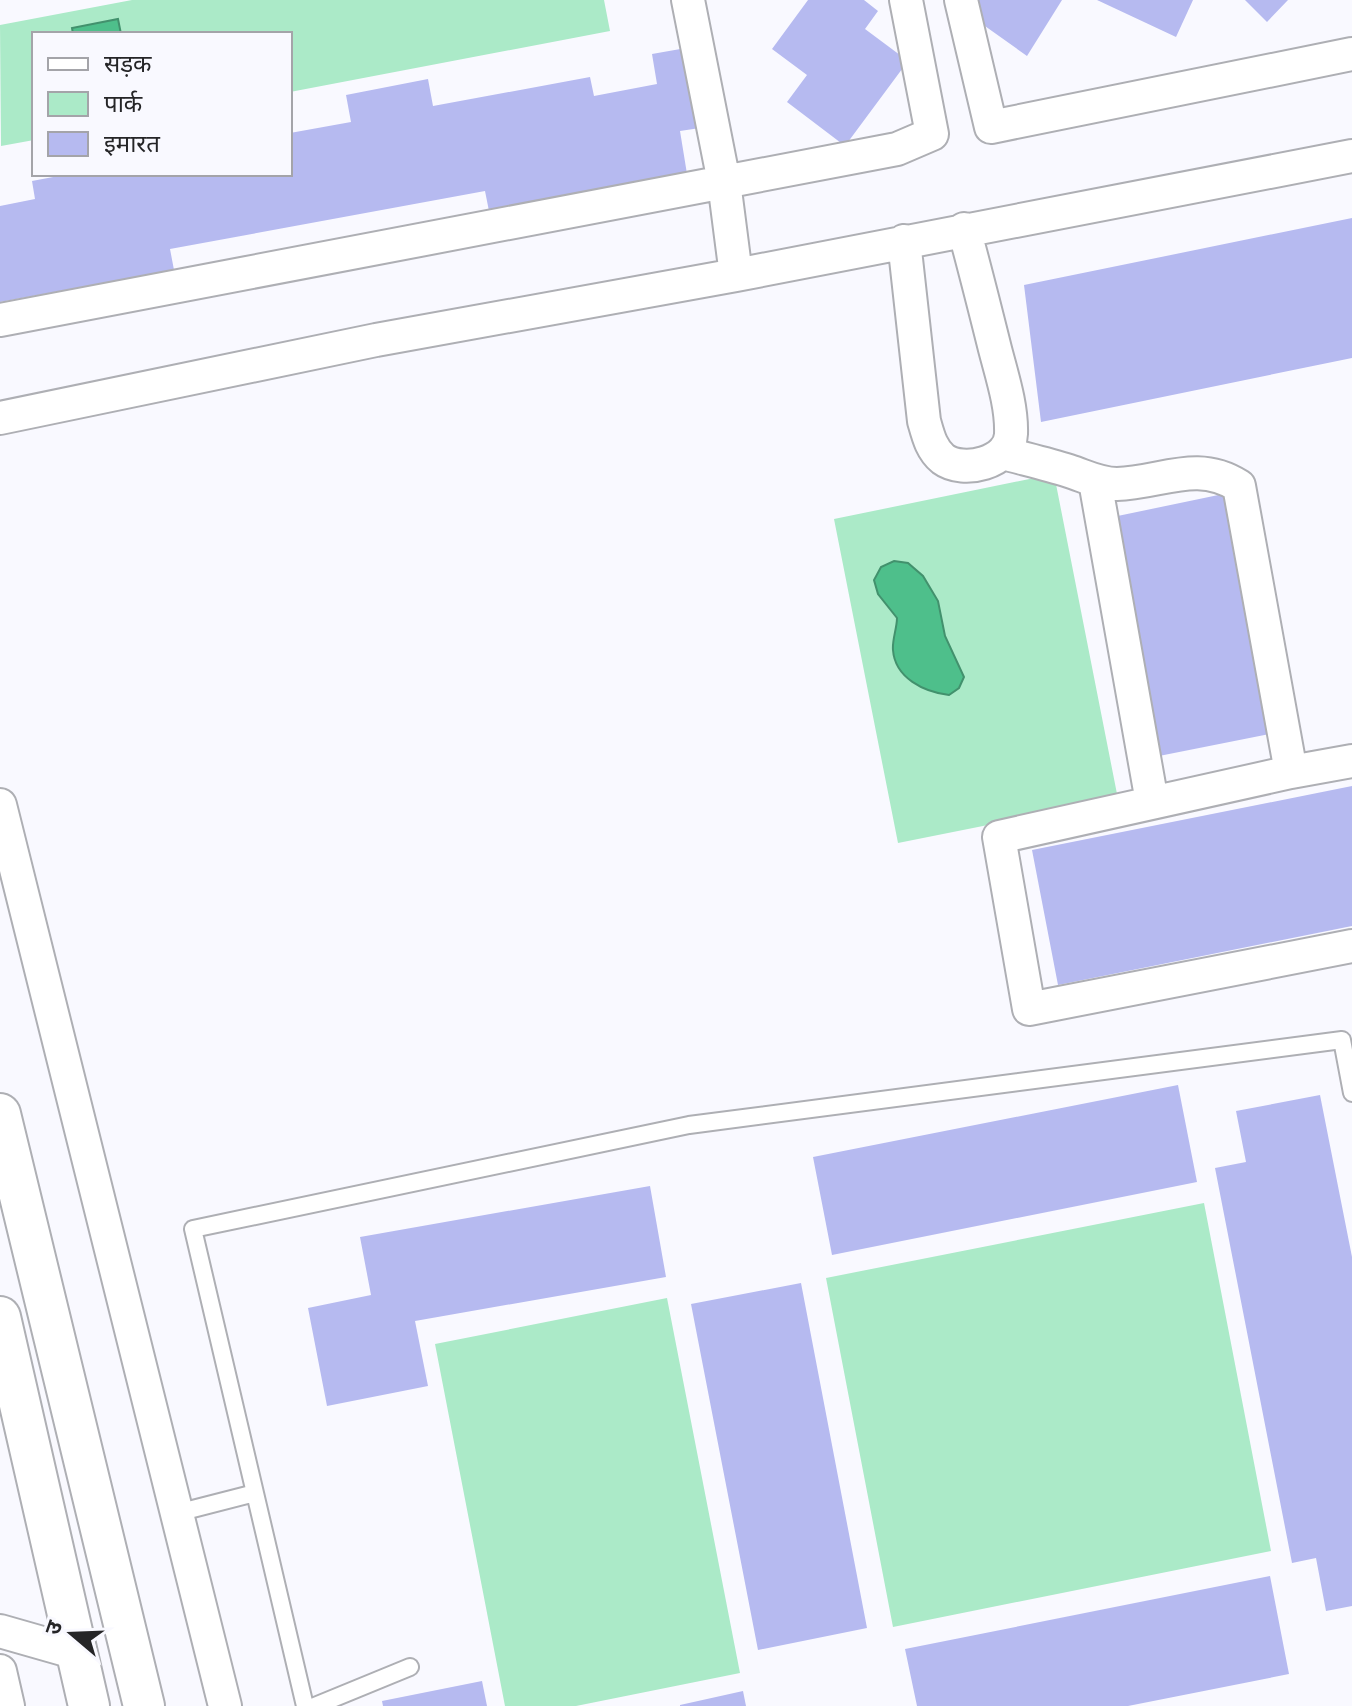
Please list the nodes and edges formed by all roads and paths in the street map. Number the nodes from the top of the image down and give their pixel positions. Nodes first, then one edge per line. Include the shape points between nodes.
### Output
1 (688, 0) edge
2 (906, 0) edge
3 (961, 0) edge
4 (1352, 54) edge
5 (1352, 156) edge
6 (724, 182) junction
7 (964, 229) junction
8 (904, 241) junction
9 (736, 275) junction
10 (0, 320) edge
11 (0, 418) edge
12 (1003, 453) junction
13 (1095, 481) junction
14 (1352, 761) edge
15 (1291, 772) junction
16 (1152, 802) junction
17 (0, 805) edge
18 (1352, 946) edge
19 (1352, 1093) edge
20 (0, 1114) edge
21 (0, 1317) edge
22 (255, 1493) junction
23 (177, 1513) junction
24 (11, 1634) edge
25 (77, 1653) junction
26 (410, 1667) dead end
27 (0, 1671) edge
28 (8, 1706) edge
29 (89, 1706) edge
30 (144, 1706) edge
31 (225, 1706) edge
32 (305, 1706) edge
33 (315, 1706) edge

1 - 6 street
2 - 6 street via 932,134 897,149
3 - 4 street via 991,127
5 - 7 street
6 - 9 street
6 - 10 street
7 - 8 street
7 - 12 street via 1011,416 1011,438
8 - 9 street
8 - 12 street via 931,444 952,465 970,466
9 - 11 street via 376,340
12 - 13 street
13 - 15 street via 1117,484 1202,473 1223,476 1239,486
13 - 16 street
14 - 15 street
15 - 16 street
16 - 18 street via 999,837 1029,1009
17 - 23 street
19 - 22 lane via 1342,1040 689,1125 193,1229
20 - 30 street
21 - 25 street
22 - 23 lane
22 - 32 lane
23 - 31 street
24 - 25 street
25 - 29 street
26 - 33 lane
27 - 28 street

